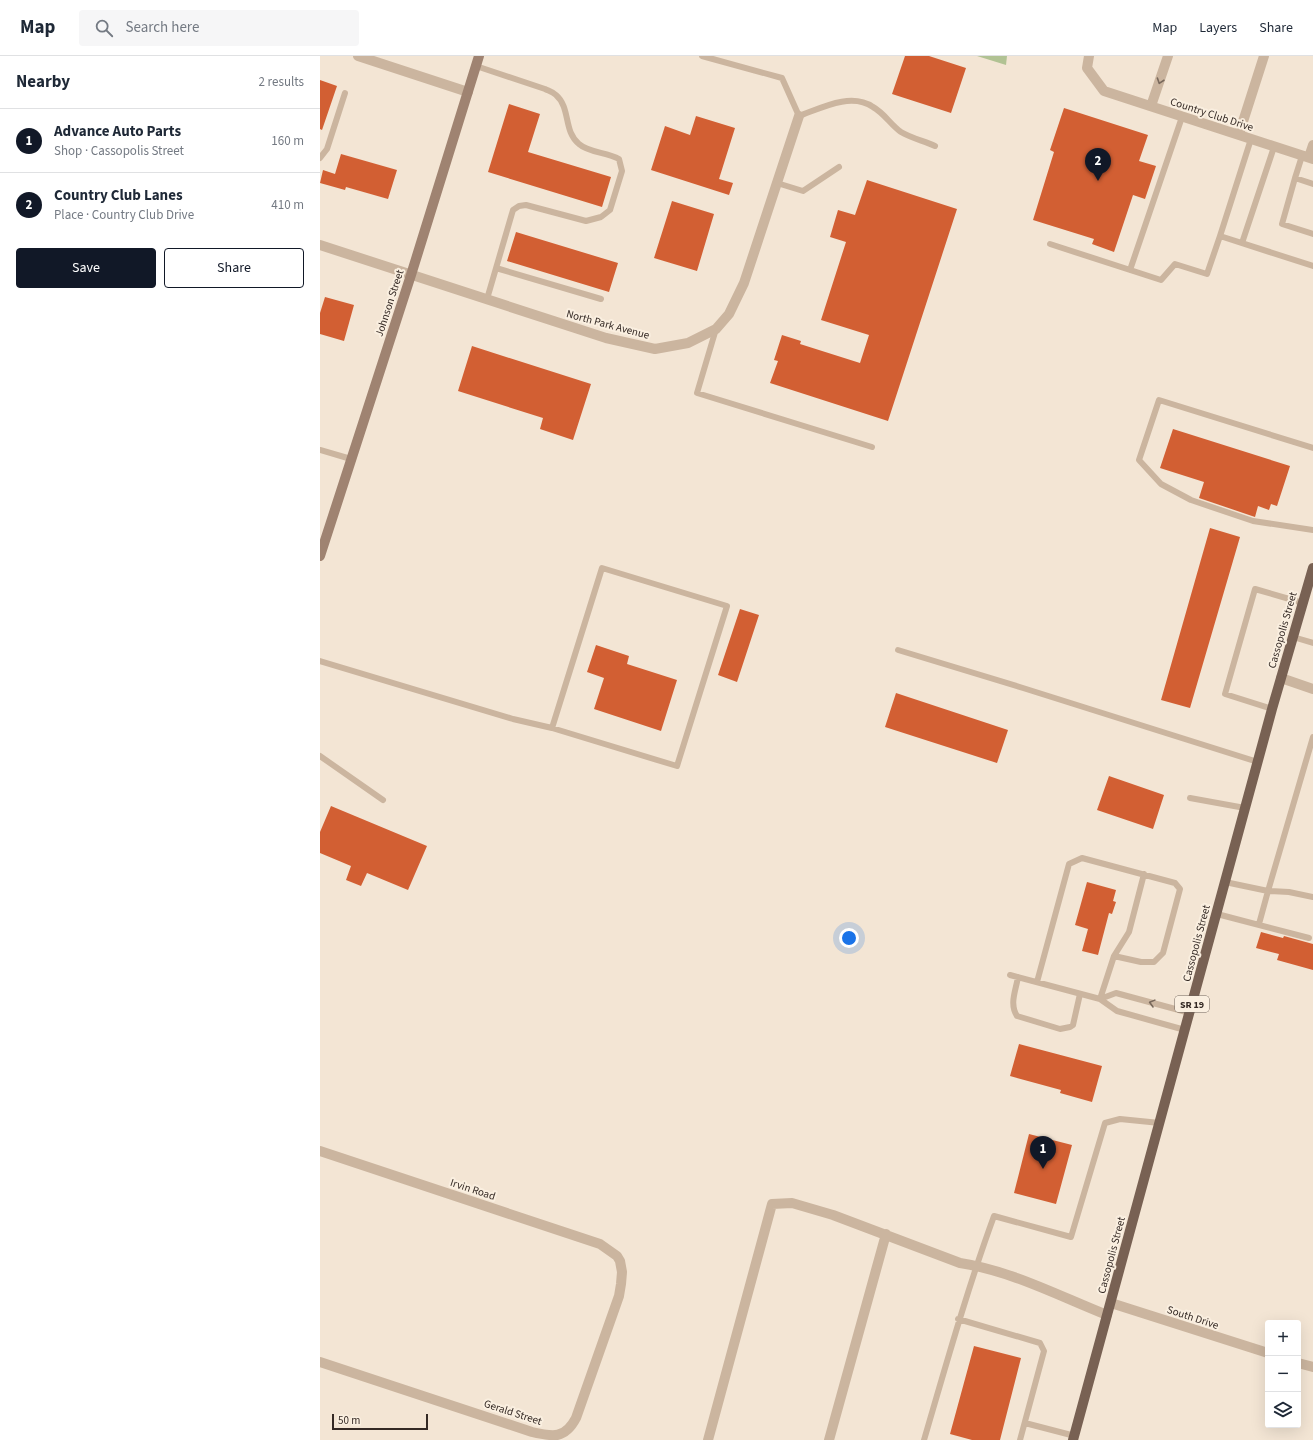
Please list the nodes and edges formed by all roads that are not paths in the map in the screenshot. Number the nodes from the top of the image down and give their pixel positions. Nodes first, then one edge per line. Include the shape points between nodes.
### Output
1 (358, 56) edge
2 (702, 56) edge
3 (1089, 56) edge
4 (1168, 56) edge
5 (1264, 56) edge
6 (478, 61) edge
7 (468, 92) junction
8 (345, 93) dead end
9 (1151, 106) junction
10 (799, 116) junction
11 (1182, 117) junction
12 (1239, 134) junction
13 (1251, 139) junction
14 (935, 146) dead end
15 (1313, 146) edge
16 (1274, 147) junction
17 (320, 157) edge
18 (1308, 157) edge
19 (839, 167) dead end
20 (1295, 178) junction
21 (777, 183) junction
22 (1313, 184) edge
23 (1313, 234) edge
24 (1220, 236) junction
25 (1242, 243) junction
26 (1050, 244) dead end
27 (320, 245) edge
28 (1313, 266) edge
29 (496, 268) junction
30 (1130, 270) junction
31 (411, 275) junction
32 (487, 299) junction
33 (601, 299) dead end
34 (716, 329) junction
35 (872, 448) dead end
36 (1313, 448) edge
37 (320, 450) edge
38 (351, 459) junction
39 (1313, 530) edge
40 (320, 556) edge
41 (1313, 568) edge
42 (1303, 603) junction
43 (1293, 636) junction
44 (1313, 643) edge
45 (898, 650) dead end
46 (320, 661) edge
47 (1281, 678) junction
48 (1313, 689) edge
49 (1272, 709) junction
50 (552, 728) junction
51 (1313, 737) edge
52 (320, 756) edge
53 (1258, 762) junction
54 (1190, 798) dead end
55 (383, 800) dead end
56 (1245, 808) junction
57 (1144, 874) junction
58 (1225, 882) junction
59 (1268, 891) junction
60 (1313, 897) edge
61 (1217, 914) junction
62 (1259, 924) junction
63 (1309, 938) dead end
64 (1114, 956) junction
65 (1010, 975) dead end
66 (1018, 977) junction
67 (1037, 982) junction
68 (1080, 994) junction
69 (1100, 999) junction
70 (1190, 1013) junction
71 (1185, 1030) junction
72 (1160, 1123) junction
73 (320, 1151) edge
74 (886, 1234) junction
75 (617, 1256) joint
76 (975, 1265) junction
77 (1111, 1303) junction
78 (1107, 1315) junction
79 (958, 1319) junction
80 (1265, 1352) edge
81 (320, 1362) edge
82 (1301, 1364) edge
83 (1313, 1367) edge
84 (1025, 1422) junction
85 (1074, 1438) edge
86 (708, 1440) edge
87 (829, 1440) edge
88 (924, 1440) edge
89 (1020, 1440) edge

1 - 7 street
2 - 10 lane via 782,78
3 - 9 street, Country Club Drive via 1087,68 1104,91
4 -> 9 street
5 - 12 street
6 - 7 street, Johnson Street
6 - 29 lane via 556,94 564,106 570,133 578,144 614,156 619,159 622,167 610,210 601,217 586,221 526,205 513,210
7 - 31 street, Johnson Street
8 - 17 lane via 327,149
9 - 11 street, Country Club Drive
10 - 14 lane via 830,104 864,102 873,106 899,131
10 - 21 street, North Park Avenue
11 - 12 street, Country Club Drive
11 - 30 lane
12 - 13 street, Country Club Drive
13 - 16 street, Country Club Drive
13 - 24 lane
15 - 18 street
16 - 18 street, Country Club Drive
16 - 25 lane
18 - 20 lane
19 - 21 lane via 803,191
20 - 22 lane
20 - 23 lane via 1282,224
21 - 34 street, North Park Avenue via 744,283 729,314
24 - 25 lane
24 - 30 lane via 1207,274 1175,264 1161,280
25 - 28 lane
26 - 30 lane
27 - 31 street, North Park Avenue
29 - 32 lane
29 - 33 lane
31 - 32 street, North Park Avenue
31 - 38 street, Johnson Street
32 - 34 street, North Park Avenue via 606,338 655,349 688,343
34 - 35 lane via 697,393
36 - 39 lane via 1159,400 1139,460 1161,484 1190,500 1253,521
37 - 38 lane
38 - 40 street, Johnson Street
41 - 42 main road, Cassopolis Street / SR 19
42 - 43 main road, Cassopolis Street / SR 19
42 - 49 lane via 1255,589 1225,694
43 - 44 lane
43 - 47 main road, Cassopolis Street / SR 19
45 - 53 lane
46 - 50 lane via 513,719
47 - 48 street
47 - 49 main road, Cassopolis Street / SR 19
49 - 53 main road, Cassopolis Street / SR 19
50 - 50 lane via 677,766 727,606 602,568
51 - 59 lane
52 - 55 lane
53 - 56 main road, Cassopolis Street / SR 19
54 - 56 lane
56 - 58 main road, Cassopolis Street / SR 19
57 - 64 lane via 1129,932
57 - 64 lane via 1175,883 1180,889 1163,953 1154,962
57 - 67 lane via 1082,858 1070,864
58 - 59 lane
58 - 61 main road, Cassopolis Street / SR 19
59 - 60 lane
59 - 62 lane
61 - 62 lane
61 - 70 main road, Cassopolis Street / SR 19
62 - 63 lane
64 - 69 lane
65 - 66 lane
66 - 67 lane
66 - 68 lane via 1013,1003 1013,1010 1017,1016 1060,1029 1072,1025
67 - 68 lane
68 - 69 lane
70 -> 69 lane via 1116,993
69 - 71 lane via 1118,1011
70 - 71 main road, Cassopolis Street / SR 19
71 - 72 main road, Cassopolis Street / SR 19
72 - 76 lane via 1120,1119 1105,1123 1071,1237 994,1216
72 - 77 main road, Cassopolis Street / SR 19
73 - 75 street, Irvin Road via 594,1242
74 - 76 street via 960,1263
74 - 86 street via 792,1203 772,1204
74 - 87 street
75 - 81 street, Gerald Street via 622,1272 618,1296 576,1418 572,1426 562,1434 547,1436 532,1432
76 - 78 street via 1030,1283
76 - 79 lane
77 - 78 main road, Cassopolis Street / SR 19
77 - 80 street, South Drive
78 - 85 main road, Cassopolis Street / SR 19
79 - 84 lane via 1040,1343 1044,1351
79 - 88 lane
82 - 83 street
84 - 85 lane
84 - 89 lane

